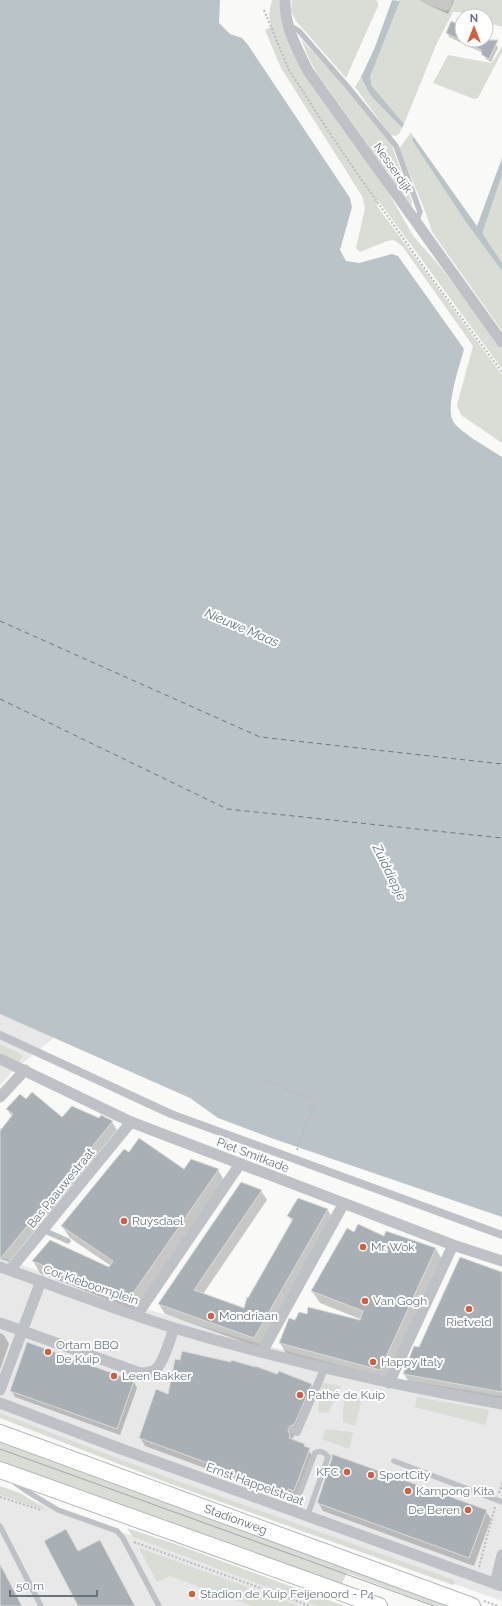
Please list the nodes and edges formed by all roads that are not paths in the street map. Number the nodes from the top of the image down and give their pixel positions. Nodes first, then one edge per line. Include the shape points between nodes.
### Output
1 (285, 0) edge
2 (288, 25) junction
3 (416, 222) junction
4 (502, 342) edge
5 (0, 1034) edge
6 (0, 1059) edge
7 (25, 1070) junction
8 (0, 1097) edge
9 (131, 1122) junction
10 (240, 1164) junction
11 (344, 1203) junction
12 (43, 1230) junction
13 (502, 1234) edge
14 (68, 1240) dead end
15 (453, 1245) junction
16 (502, 1261) edge
17 (5, 1268) edge
18 (41, 1281) junction
19 (137, 1315) junction
20 (0, 1323) edge
21 (174, 1328) junction
22 (22, 1332) junction
23 (262, 1352) junction
24 (324, 1369) junction
25 (389, 1383) junction
26 (0, 1390) edge
27 (0, 1403) edge
28 (502, 1404) edge
29 (293, 1430) dead end
30 (0, 1433) edge
31 (394, 1461) dead end
32 (0, 1470) edge
33 (500, 1501) edge
34 (293, 1511) junction
35 (307, 1516) junction
36 (0, 1526) edge
37 (502, 1555) edge
38 (498, 1585) edge
39 (41, 1606) edge
40 (159, 1606) edge
41 (379, 1606) edge
42 (472, 1606) edge

1 - 2 street, Nesserdijk via 284,12
2 - 3 street, Nesserdijk via 308,71
2 - 3 lane via 300,31 396,146 420,212
3 - 4 street, Nesserdijk
5 - 13 street, Piet Smitkade via 171,1114
6 - 7 street, Piet Smitkade
7 - 8 street
7 - 9 street, Piet Smitkade
9 - 10 street, Piet Smitkade
9 - 12 street, Bas Paauwestraat
10 - 11 street, Piet Smitkade
10 - 19 street
11 - 15 street, Piet Smitkade
11 - 23 street
12 - 14 lane
12 - 17 street, Bas Paauwestraat
15 - 16 street, Piet Smitkade
15 - 25 street
17 - 18 street, Cor Kieboomplein
18 - 19 street, Cor Kieboomplein
18 - 22 street
19 - 21 street, Cor Kieboomplein
20 - 22 street
21 - 22 street via 157,1369 140,1373
21 - 23 street, Cor Kieboomplein
22 - 26 street
23 - 24 street, Cor Kieboomplein
24 - 25 street, Cor Kieboomplein
24 - 29 street via 297,1432
25 - 28 street, Cor Kieboomplein
27 - 34 street, Ernst Happelstraat
30 - 42 main road, Stadionweg
31 - 33 lane
32 - 40 lane via 28,1492 58,1510 117,1531
32 - 41 main road
34 - 35 street, Ernst Happelstraat
34 - 35 lane via 315,1453 325,1453 328,1457
35 - 38 street, Ernst Happelstraat
36 - 39 lane
37 - 38 street

